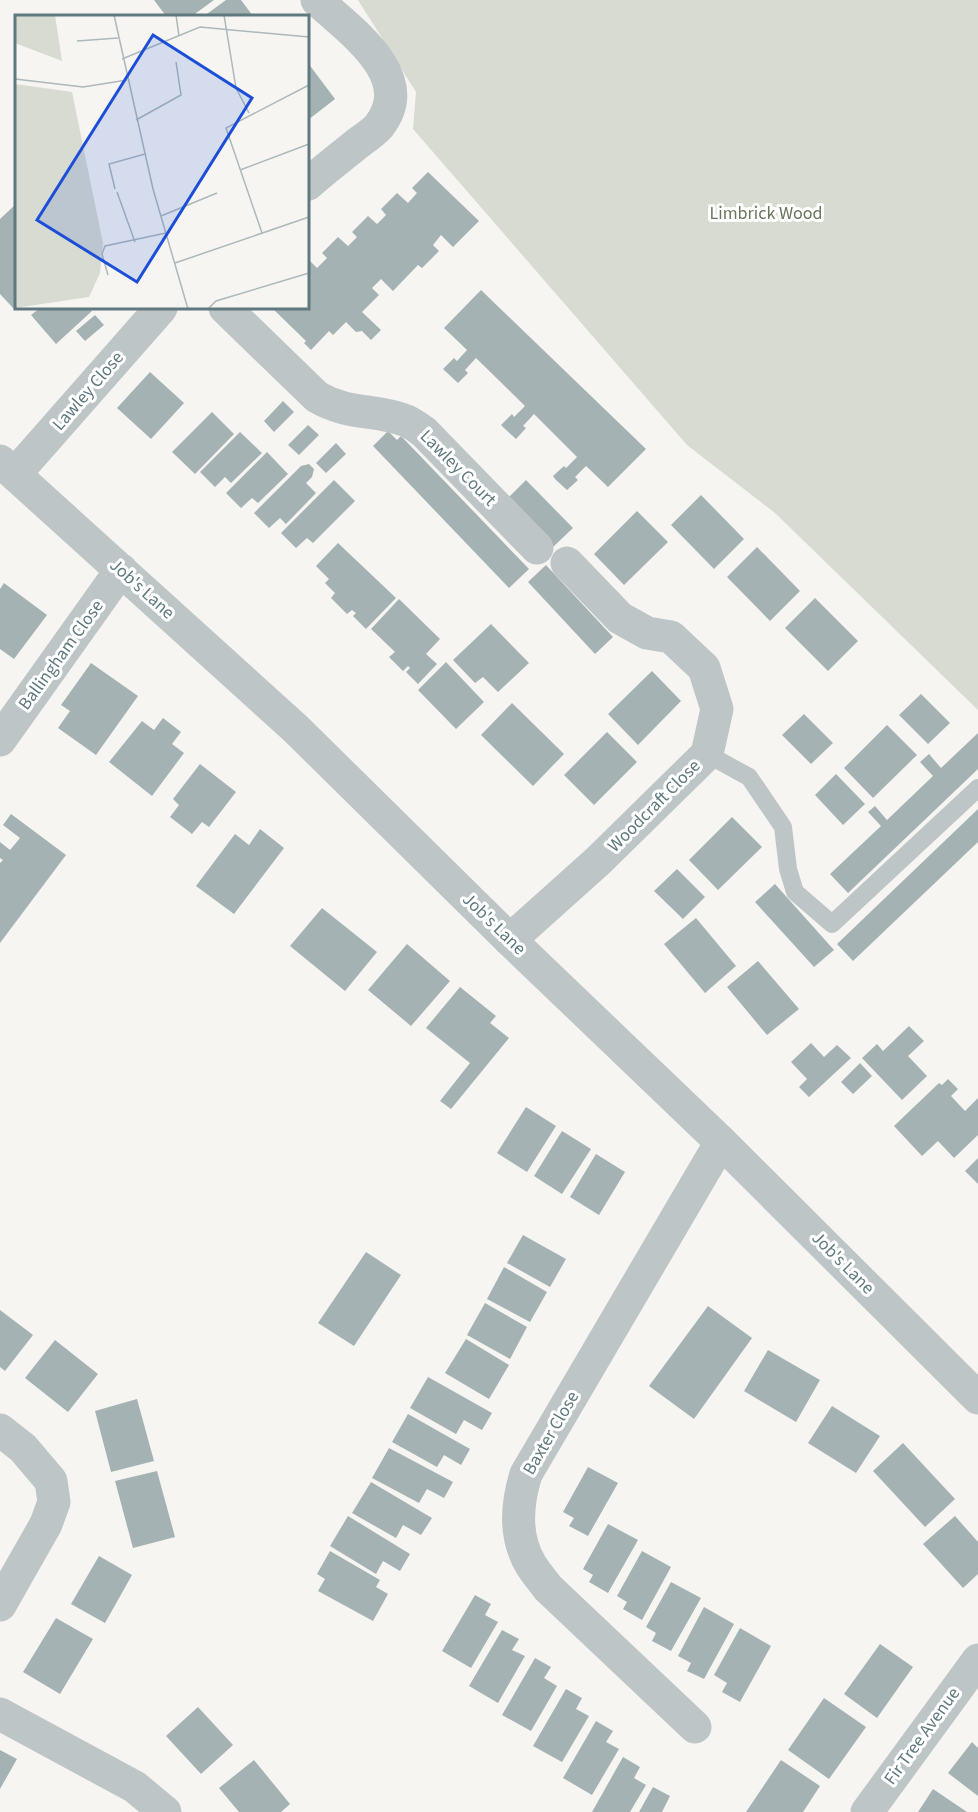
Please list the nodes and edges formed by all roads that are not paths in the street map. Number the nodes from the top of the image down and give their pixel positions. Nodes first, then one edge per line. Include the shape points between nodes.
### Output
1 (317, 0) edge
2 (309, 183) edge
3 (160, 309) edge
4 (226, 309) edge
5 (7, 467) edge
6 (537, 548) dead end
7 (567, 563) dead end
8 (121, 570) junction
9 (0, 740) edge
10 (707, 754) junction
11 (978, 788) edge
12 (510, 940) junction
13 (721, 1142) junction
14 (973, 1384) edge
15 (0, 1430) edge
16 (0, 1605) edge
17 (978, 1660) edge
18 (0, 1714) edge
19 (695, 1726) dead end
20 (165, 1812) edge
21 (867, 1812) edge

1 - 2 street via 382,65 392,96 378,127
3 - 5 street, Lawley Close
4 - 6 street, Lawley Court via 317,397 332,405 405,420 424,432
5 - 8 street, Job's Lane
7 - 10 street, Woodcraft Close via 620,618 647,633 671,638 704,668 717,709
8 - 9 street, Ballingham Close
8 - 12 street, Job's Lane via 296,729
10 - 11 lane via 749,777 783,826 795,892 832,924
10 - 12 street, Woodcraft Close
12 - 13 street, Job's Lane
13 - 14 street, Job's Lane
13 - 19 street, Baxter Close via 526,1474 518,1514 530,1563 548,1588
15 - 16 street via 23,1448 51,1481 54,1502 46,1524
17 - 21 street, Fir Tree Avenue
18 - 20 street via 135,1787

